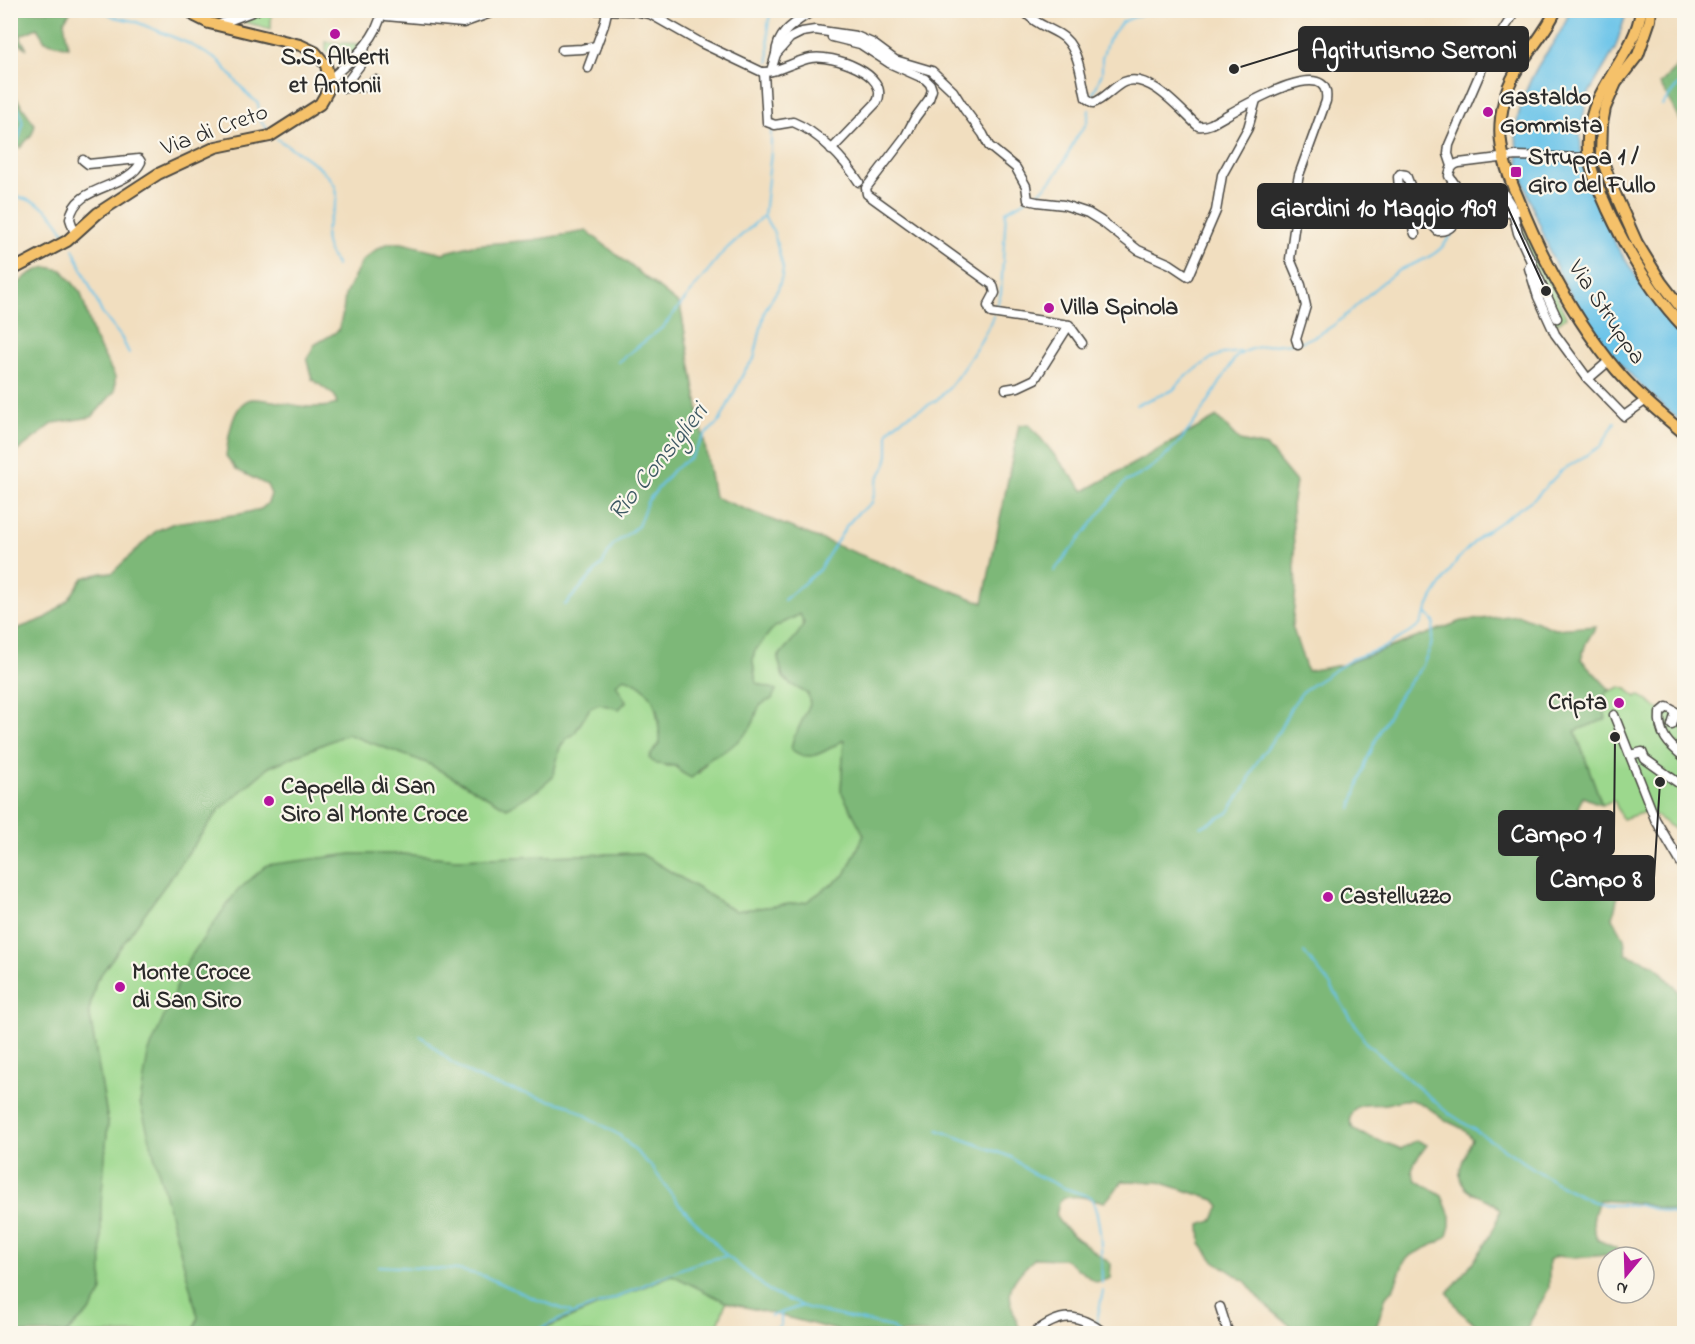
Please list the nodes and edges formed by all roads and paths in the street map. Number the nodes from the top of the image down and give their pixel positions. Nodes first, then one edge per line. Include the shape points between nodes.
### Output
1 (190, 10) edge
2 (256, 10) edge
3 (499, 10) edge
4 (592, 10) edge
5 (814, 10) edge
6 (1023, 10) edge
7 (1516, 10) edge
8 (1556, 10) edge
9 (1641, 10) edge
10 (1651, 10) edge
11 (382, 12) edge
12 (607, 12) junction
13 (220, 24) junction
14 (1499, 37) junction
15 (365, 46) junction
16 (596, 46) junction
17 (1532, 48) junction
18 (562, 50) dead end
19 (776, 54) junction
20 (588, 68) dead end
21 (770, 72) junction
22 (329, 80) junction
23 (375, 80) dead end
24 (1256, 100) junction
25 (831, 150) junction
26 (1504, 158) junction
27 (1587, 158) junction
28 (83, 160) dead end
29 (1452, 166) junction
30 (860, 182) dead end
31 (1502, 191) dead end
32 (1468, 198) junction
33 (1518, 212) junction
34 (75, 234) junction
35 (1415, 234) dead end
36 (1539, 245) junction
37 (1530, 261) junction
38 (10, 271) edge
39 (1553, 307) junction
40 (1684, 312) edge
41 (1546, 318) junction
42 (1557, 318) dead end
43 (1068, 325) junction
44 (1684, 327) edge
45 (1297, 342) dead end
46 (1082, 343) dead end
47 (1609, 361) junction
48 (1588, 379) junction
49 (1006, 389) dead end
50 (1646, 400) junction
51 (1684, 433) edge
52 (1614, 716) dead end
53 (1672, 725) dead end
54 (1630, 755) junction
55 (1684, 757) edge
56 (1684, 787) edge
57 (1681, 855) edge
58 (1684, 868) edge
59 (1220, 1307) dead end
60 (1105, 1333) edge
61 (1033, 1334) edge
62 (1231, 1334) edge

1 - 13 main road via 201,20
2 - 13 street
3 - 11 street via 463,23 386,16
4 - 12 street
5 - 19 street via 785,30
6 - 24 street via 1032,21 1065,38 1077,57 1090,102 1123,82 1139,79 1201,127
7 - 14 street
8 - 17 main road, Via Struppa
9 - 27 main road via 1640,20 1595,108
10 - 40 main road via 1638,55 1616,83 1605,108 1601,156 1637,243
11 - 15 street, Via di Creto
12 - 16 street
12 - 21 street via 650,14 701,43
13 - 22 main road via 310,49 326,65
14 - 17 street via 1518,39
14 - 29 street via 1451,140 1448,154
15 - 22 street, Via di Creto
15 - 23 street via 360,65 345,88 364,87
16 - 18 street
16 - 20 street
17 - 26 main road, Via Struppa via 1515,72 1504,101 1500,141
19 - 21 street
19 - 24 street via 795,35 809,30 826,31 856,36 895,60 932,71 953,92 989,146 1016,168 1026,186 1027,198 1088,213 1138,250 1188,276 1216,211 1222,175 1248,128
21 - 25 street via 766,121 795,122
21 - 25 street via 810,58 839,60 879,87 877,102
21 - 43 street via 789,45 819,35 860,44 930,84 929,99 906,137 866,188 867,194 993,285 995,293 988,306 994,314
22 - 34 main road, Via di Creto via 327,92 315,109 270,136 216,147 158,174 98,213
24 - 45 street via 1290,84 1307,81 1323,84 1326,92 1295,195 1290,259 1306,306
25 - 30 street
26 - 27 street
26 - 29 street
26 - 33 main road, Via Struppa
27 - 44 main road via 1626,249 1653,291
28 - 34 street, Via di Creto via 88,164 138,159 141,162 126,177 74,206 70,219
29 - 32 street via 1449,176
31 - 33 street, Via Struppa
32 - 33 street via 1499,211
32 - 35 street via 1458,219 1439,232 1414,196 1406,175 1400,174 1399,188
33 - 36 main road, Via Struppa
33 - 37 street, Via Struppa via 1518,233
34 - 38 main road, Via di Creto
36 - 37 street, Via Struppa
36 - 47 main road, Via Struppa via 1571,308
37 - 39 street, Via Struppa
37 - 41 street
39 - 41 street, Via Struppa
39 - 42 street, Via Struppa
41 - 48 street
43 - 46 street
43 - 49 street via 1035,379
47 - 48 street
47 - 50 main road, Via Struppa
48 - 50 street via 1624,416
50 - 51 main road, Via Struppa
52 - 54 street
53 - 55 street via 1676,712 1667,707 1660,713 1661,731 1669,746
54 - 56 street via 1642,752 1645,759
54 - 57 street via 1652,811
57 - 58 street
59 - 62 street
60 - 61 street via 1082,1319 1059,1318

